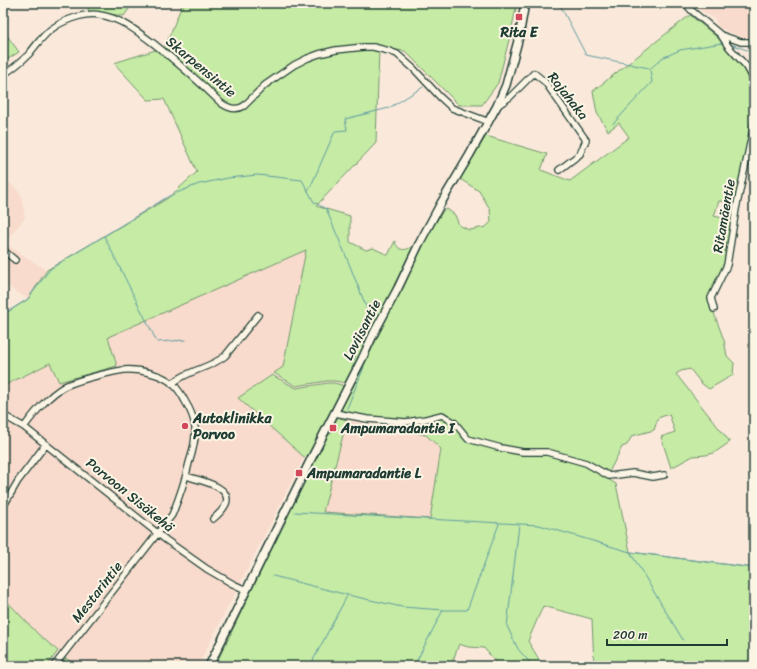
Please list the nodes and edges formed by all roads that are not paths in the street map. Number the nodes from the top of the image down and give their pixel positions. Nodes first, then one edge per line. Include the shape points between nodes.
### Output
1 (525, 3) edge
2 (685, 3) edge
3 (720, 35) junction
4 (754, 42) edge
5 (3, 75) edge
6 (754, 80) edge
7 (497, 106) junction
8 (488, 122) junction
9 (754, 125) edge
10 (559, 170) dead end
11 (3, 250) edge
12 (15, 260) dead end
13 (714, 309) dead end
14 (258, 315) dead end
15 (172, 384) junction
16 (334, 413) junction
17 (3, 415) edge
18 (24, 427) junction
19 (46, 444) junction
20 (664, 474) dead end
21 (186, 476) junction
22 (3, 507) edge
23 (214, 519) dead end
24 (159, 533) junction
25 (246, 590) junction
26 (54, 666) edge
27 (208, 666) edge

1 - 7 main road, Loviisantie via 506,85
2 - 3 street
3 - 4 street via 742,42
3 - 6 street via 747,67
5 - 8 street, Skarpensintie via 18,64 56,26 76,17 98,14 133,28 174,59 221,104 230,108 244,106 265,85 308,58 336,50 373,47 397,54 452,108
7 - 8 main road, Loviisantie
7 - 10 street, Rajahaka via 534,73 545,82 586,140 580,154
8 - 16 main road, Loviisantie via 430,223
9 - 13 street, Ritamäentie via 727,265 711,298
11 - 12 street
14 - 15 street via 225,356 177,379
15 - 18 street via 151,373 134,370 114,372 75,382 49,398
15 - 21 street, Mestarintie via 190,409 195,426 194,444
16 - 20 street via 406,422 442,415 455,423 468,439 500,448 523,452 547,452 586,464 609,476 633,473 653,477
16 - 25 main road, Loviisantie
17 - 18 street, Porvoon Sisäkehä
18 - 19 street, Porvoon Sisäkehä
19 - 22 street via 18,481
19 - 24 street, Porvoon Sisäkehä
21 - 23 street via 216,486 224,492 226,505
21 - 24 street, Mestarintie via 172,515
24 - 25 street, Porvoon Sisäkehä via 207,569
24 - 26 street, Mestarintie
25 - 27 main road, Loviisantie

